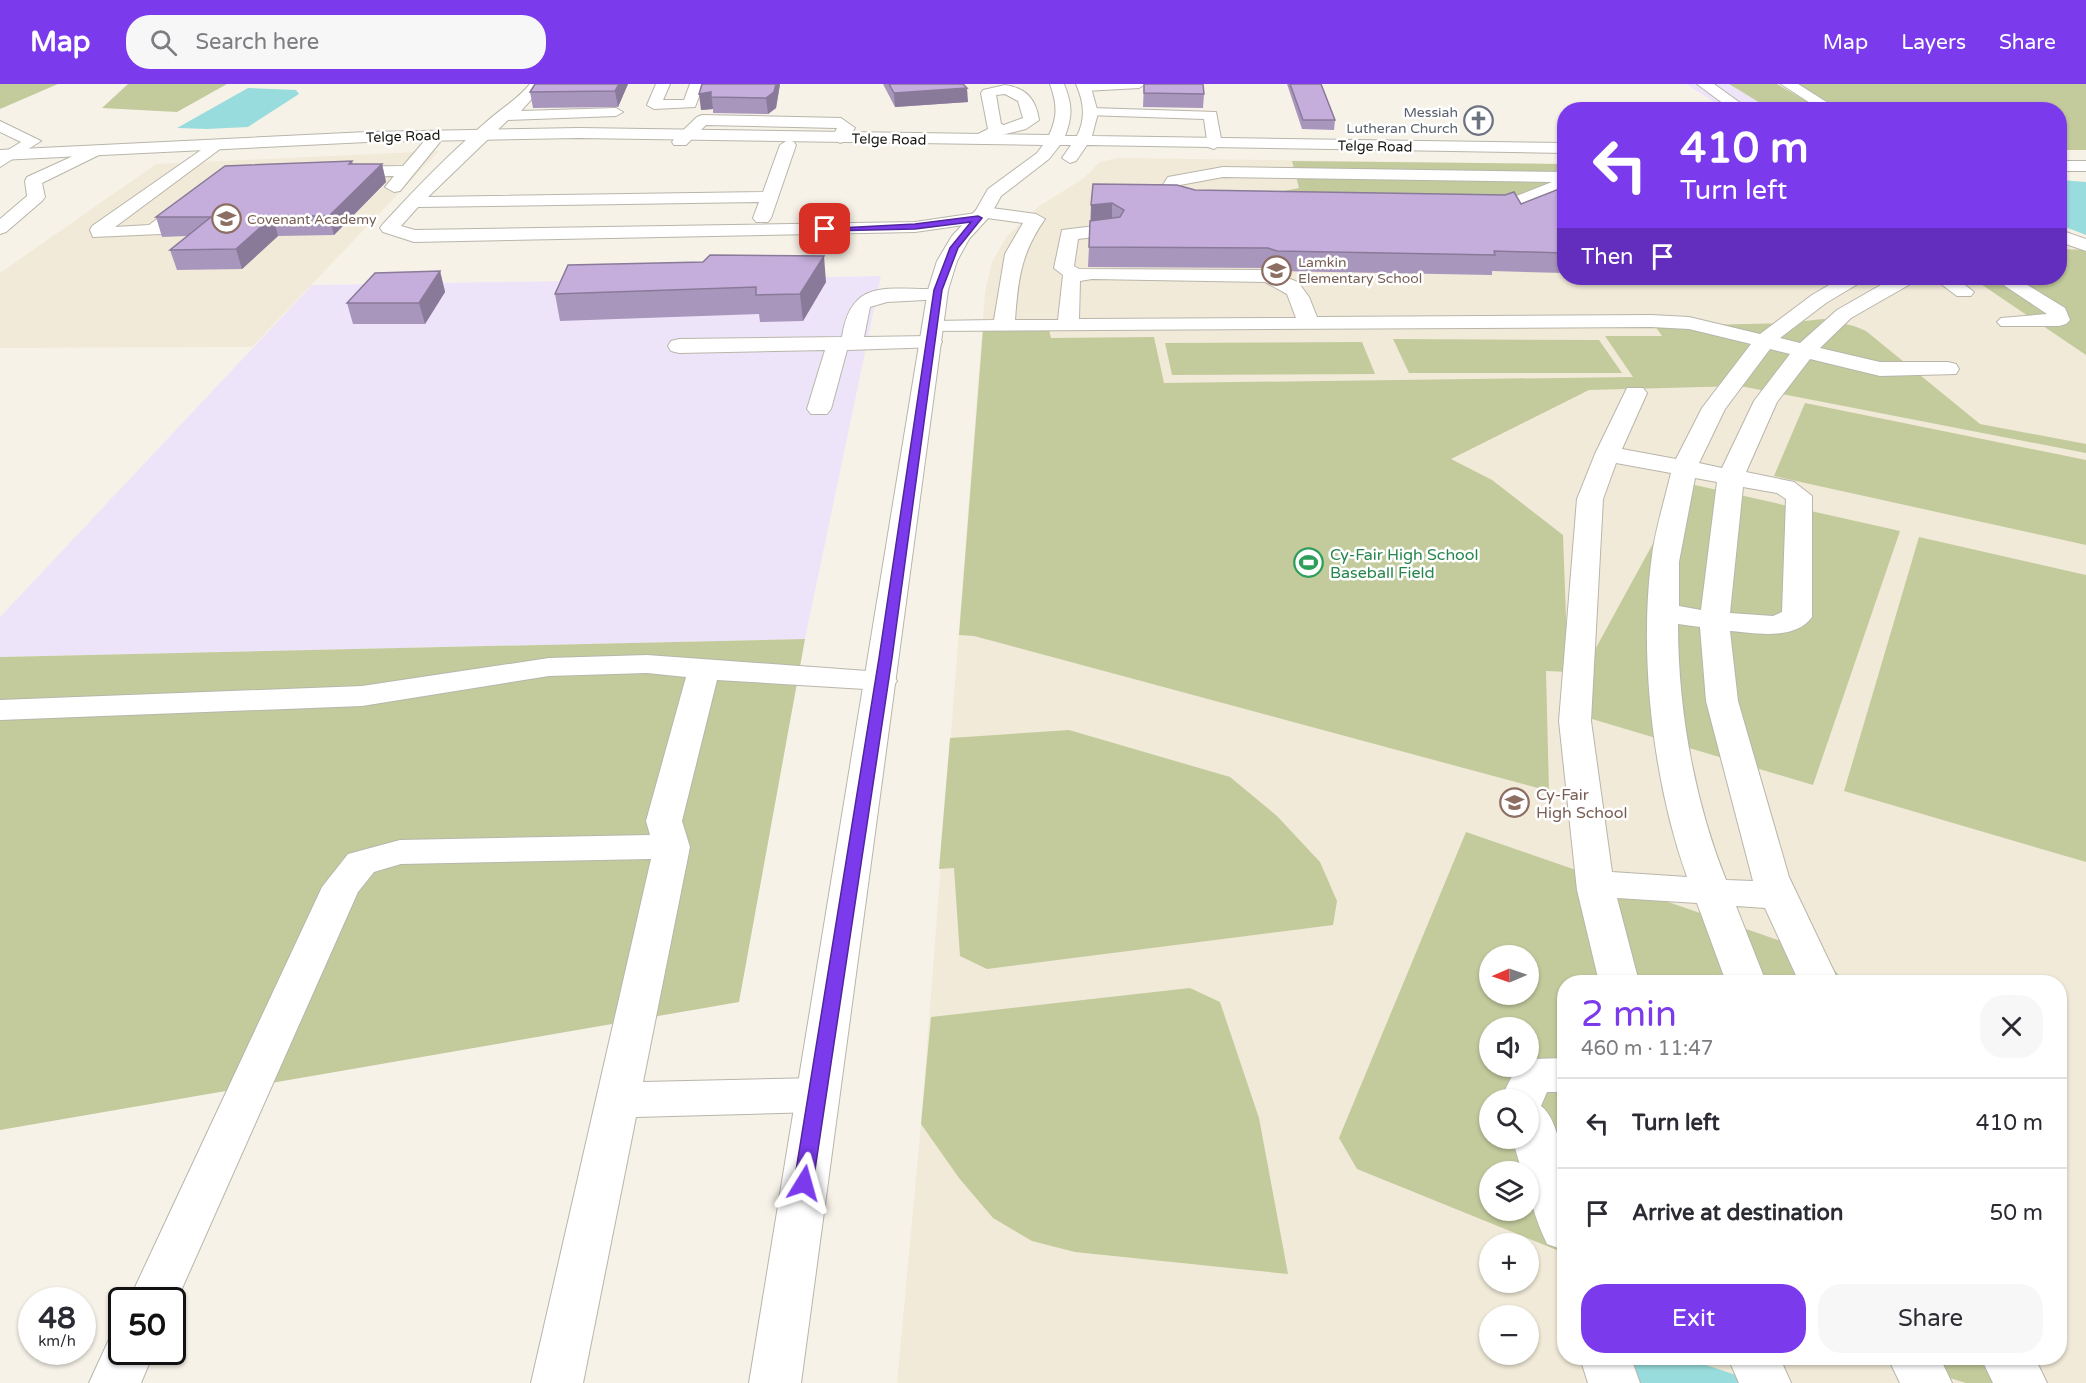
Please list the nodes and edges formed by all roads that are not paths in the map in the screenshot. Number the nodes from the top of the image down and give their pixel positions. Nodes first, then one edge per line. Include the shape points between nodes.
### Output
1 (538, 84) edge
2 (663, 84) edge
3 (697, 84) edge
4 (1139, 84) edge
5 (1704, 84) edge
6 (1788, 84) edge
7 (1001, 85) edge
8 (1084, 85) edge
9 (1044, 94) edge
10 (1731, 102) edge
11 (1818, 102) edge
12 (675, 105) junction
13 (616, 112) edge
14 (1092, 112) junction
15 (503, 116) junction
16 (702, 120) junction
17 (0, 126) edge
18 (1000, 129) junction
19 (480, 138) junction
20 (684, 138) junction
21 (840, 138) junction
22 (432, 142) junction
23 (1214, 144) junction
24 (788, 145) junction
25 (986, 145) junction
26 (214, 146) junction
27 (1051, 146) junction
28 (1080, 146) junction
29 (1557, 148) edge
30 (95, 151) junction
31 (2067, 153) edge
32 (2086, 153) edge
33 (4, 157) edge
34 (1557, 158) edge
35 (2067, 166) edge
36 (2086, 166) edge
37 (1030, 168) junction
38 (1059, 169) dead end
39 (405, 171) junction
40 (323, 172) edge
41 (1262, 172) junction
42 (178, 174) junction
43 (1557, 177) edge
44 (1557, 186) edge
45 (389, 192) dead end
46 (1541, 193) junction
47 (770, 197) junction
48 (413, 202) junction
49 (1227, 202) edge
50 (1456, 205) edge
51 (984, 217) junction
52 (0, 228) edge
53 (1112, 230) edge
54 (758, 231) junction
55 (1076, 275) junction
56 (1842, 285) edge
57 (1895, 285) edge
58 (1954, 285) edge
59 (2014, 285) edge
60 (1964, 292) dead end
61 (933, 321) junction
62 (2008, 322) dead end
63 (1309, 324) junction
64 (1004, 325) junction
65 (1068, 325) junction
66 (1766, 339) junction
67 (845, 344) junction
68 (679, 346) dead end
69 (1804, 351) junction
70 (1948, 369) dead end
71 (1635, 393) dead end
72 (819, 409) dead end
73 (1607, 454) junction
74 (1685, 466) junction
75 (1731, 476) junction
76 (1664, 612) junction
77 (1714, 621) junction
78 (704, 670) junction
79 (881, 681) junction
80 (0, 710) edge
81 (672, 847) junction
82 (1596, 884) junction
83 (1713, 893) junction
84 (1779, 896) junction
85 (1617, 975) edge
86 (1743, 975) edge
87 (1816, 975) edge
88 (1557, 1075) edge
89 (1527, 1089) edge
90 (816, 1095) junction
91 (618, 1100) junction
92 (1538, 1149) edge
93 (1557, 1208) edge
94 (159, 1287) edge
95 (123, 1365) edge
96 (1608, 1365) edge
97 (1757, 1365) edge
98 (1917, 1365) edge
99 (2011, 1365) edge
100 (115, 1383) edge
101 (557, 1383) edge
102 (775, 1383) edge
103 (1614, 1383) edge
104 (1765, 1383) edge
105 (1926, 1383) edge
106 (2021, 1383) edge

1 - 15 main road via 522,103
2 - 12 main road via 654,105
3 - 12 main road via 690,104
4 - 8 main road
5 - 10 main road
6 - 11 main road
7 - 9 main road
7 - 18 main road via 988,93 994,126
8 - 14 main road
9 - 18 main road via 1030,120 1021,126
9 - 27 main road via 1063,122
12 - 16 main road
13 - 15 main road
14 - 23 main road via 1210,115
14 - 28 main road
15 - 19 main road
16 - 20 main road
16 - 21 main road via 841,123 847,128
17 - 33 main road via 33,141
18 - 25 main road via 986,134
19 - 20 main road, Telge Road
19 - 22 main road, Telge Road
19 - 26 main road, Telge Road via 293,140
19 - 48 main road
20 - 21 main road, Telge Road
20 - 24 main road, Telge Road
21 - 25 main road, Telge Road
22 - 26 main road, Telge Road
22 - 39 main road
23 - 28 main road, Telge Road
23 - 29 main road, Telge Road
24 - 25 main road, Telge Road
24 - 47 main road
25 - 27 main road, Telge Road
25 - 37 main road via 1025,160
26 - 30 main road, Telge Road
26 - 42 main road
27 - 28 main road, Telge Road
27 - 37 main road
28 - 34 main road, Telge Road
28 - 38 main road
30 - 33 main road, Telge Road
30 - 52 main road via 32,184 36,197
31 - 32 main road
35 - 36 main road
37 - 51 main road via 994,194
39 - 40 main road
39 - 45 main road via 406,176
41 - 43 main road
41 - 46 main road via 1267,189
41 - 49 main road via 1185,177 1174,181 1169,189 1194,201
42 - 42 main road via 99,230 100,233 154,230 209,181
44 - 46 main road
46 - 50 main road via 1502,206
47 - 48 main road
47 - 54 main road
48 - 54 main road via 389,228 414,236
51 - 54 main road via 915,227
51 - 61 main road via 947,261
51 - 64 main road via 1036,219 1026,228 1017,250
53 - 55 main road via 1069,234 1064,268
55 - 63 main road via 1266,276 1286,280 1294,287
55 - 65 main road via 1070,279
56 - 66 main road
57 - 69 main road via 1844,314
58 - 60 main road
59 - 62 main road via 2058,312 2059,320
61 - 64 main road
61 - 67 main road
61 - 67 main road via 884,297 866,300
61 - 79 main road
63 - 65 main road
63 - 66 main road via 1689,322
64 - 65 main road
66 - 69 main road
66 - 74 main road via 1714,408
67 - 68 main road
67 - 72 main road
69 - 70 main road via 1880,369
69 - 75 main road via 1766,401
71 - 73 main road
73 - 74 main road
73 - 82 main road via 1590,499 1575,721
74 - 75 main road
74 - 76 main road via 1665,562
75 - 77 main road
75 - 77 main road via 1785,487 1799,496 1797,617 1776,626
76 - 77 main road
76 - 83 main road via 1663,647 1673,754 1694,843
77 - 84 main road via 1722,701 1770,877
78 - 79 main road
78 - 80 main road via 647,664 549,667 362,696
78 - 81 main road via 664,821
79 - 90 main road
81 - 91 main road
81 - 94 main road via 400,852 361,863 341,887
82 - 83 main road
82 - 85 main road
83 - 84 main road
83 - 86 main road
84 - 87 main road
88 - 89 main road via 1533,1076
90 - 91 main road
90 - 102 main road
91 - 101 main road
92 - 93 main road
95 - 100 main road
96 - 103 main road
97 - 104 main road
98 - 105 main road
99 - 106 main road

